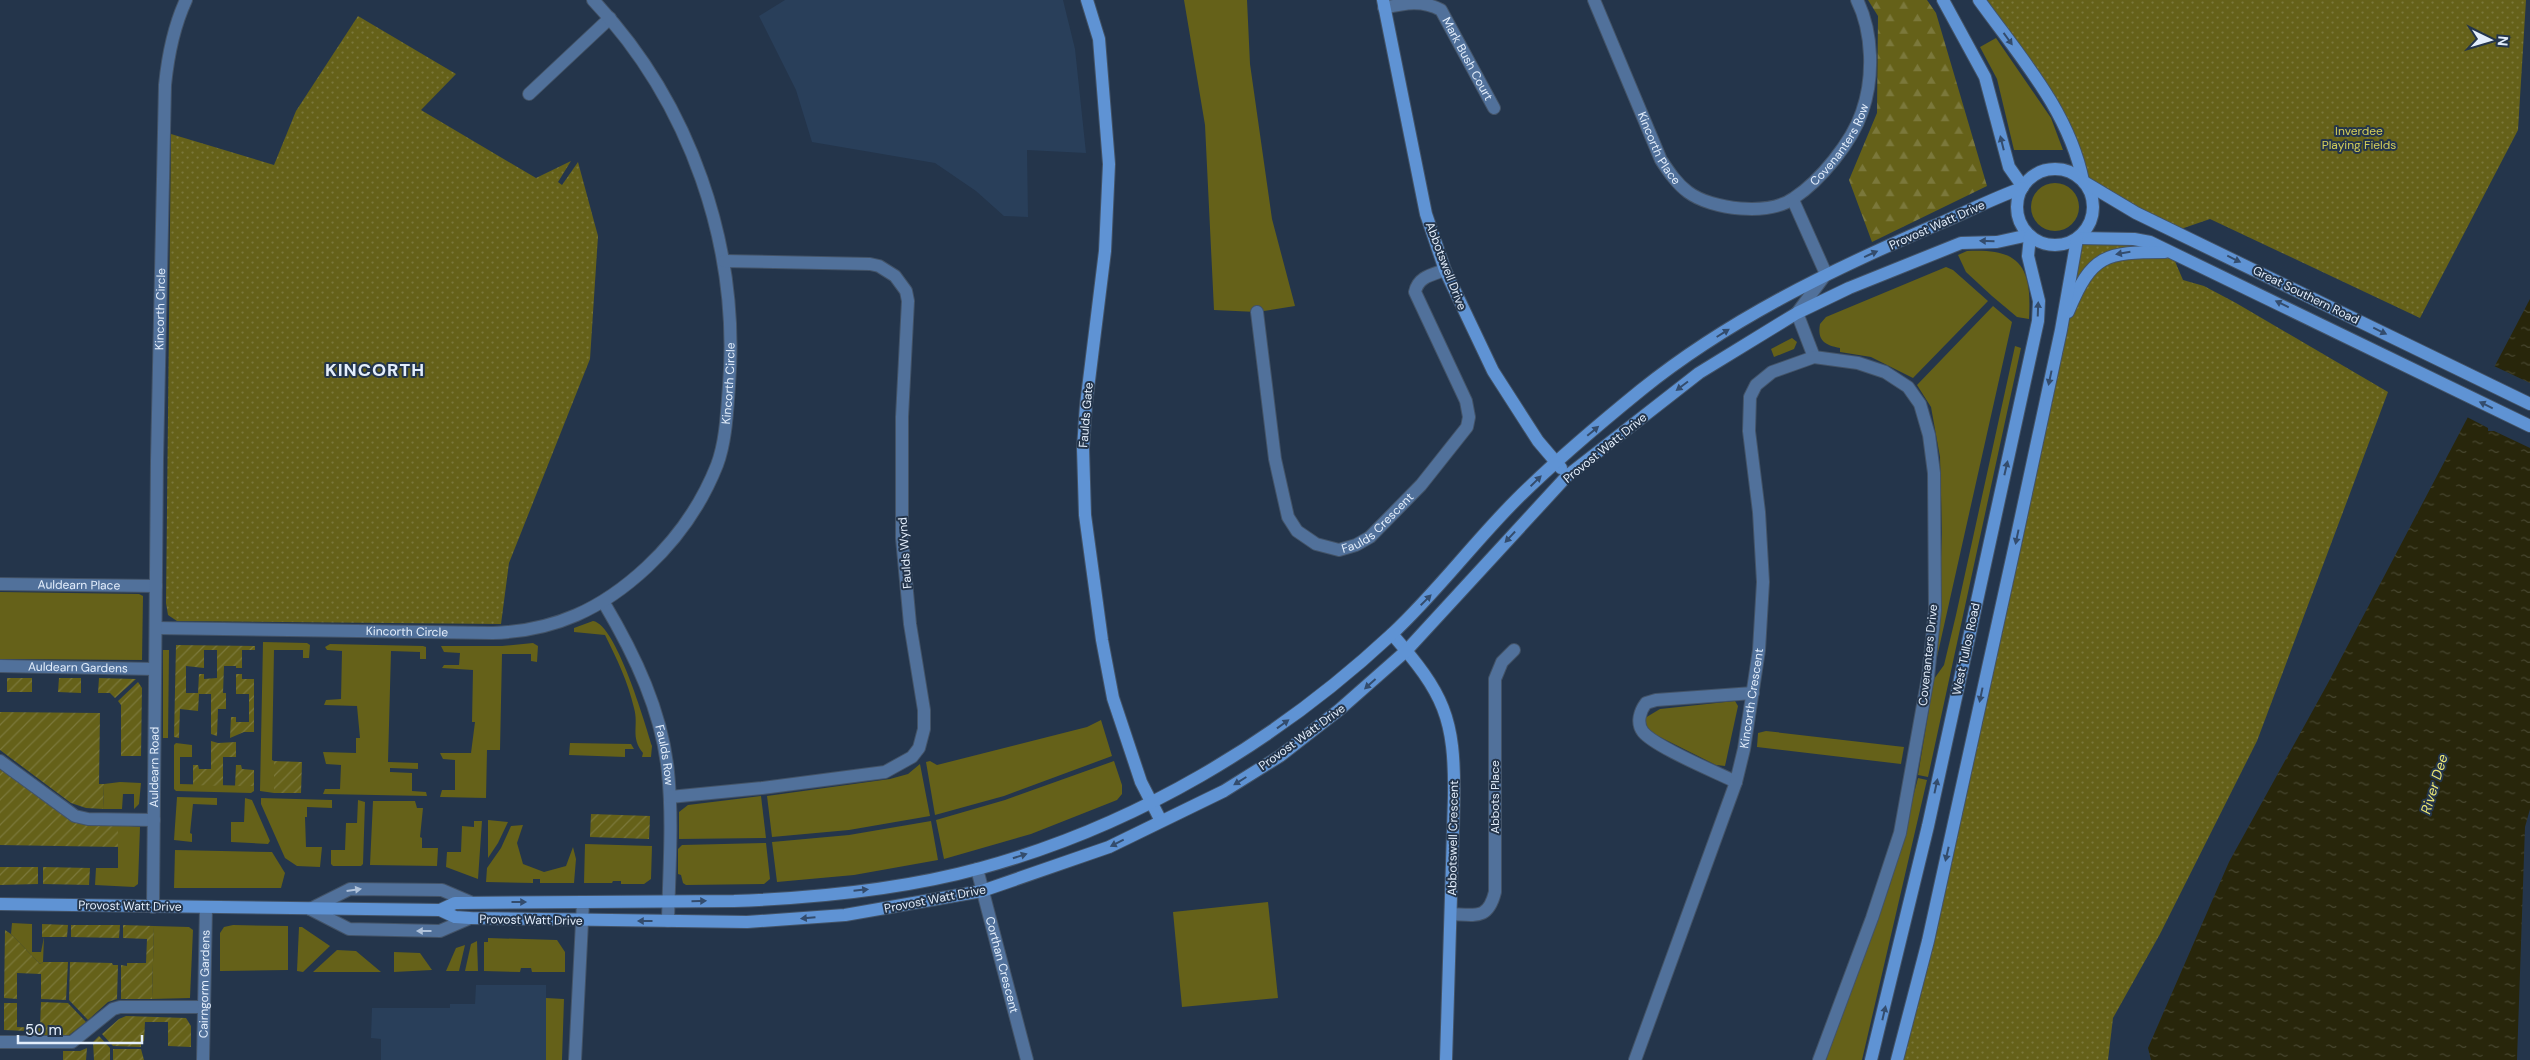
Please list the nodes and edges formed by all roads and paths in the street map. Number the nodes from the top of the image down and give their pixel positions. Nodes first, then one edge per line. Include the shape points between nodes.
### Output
1 (186, 0) edge
2 (593, 0) edge
3 (1087, 0) edge
4 (1594, 0) edge
5 (1857, 0) edge
6 (1943, 0) edge
7 (1979, 0) edge
8 (1384, 4) edge
9 (610, 18) junction
10 (529, 94) dead end
11 (1494, 108) dead end
12 (2083, 182) junction
13 (2022, 188) junction
14 (1793, 200) junction
15 (2029, 236) junction
16 (2077, 238) junction
17 (2177, 254) junction
18 (724, 261) junction
19 (1445, 270) junction
20 (1826, 274) junction
21 (1256, 312) dead end
22 (1797, 313) junction
23 (2061, 330) junction
24 (1814, 357) junction
25 (2530, 404) edge
26 (2530, 426) edge
27 (1556, 462) junction
28 (1567, 476) junction
29 (0, 584) edge
30 (156, 586) junction
31 (604, 603) junction
32 (156, 628) junction
33 (1392, 634) junction
34 (1514, 650) dead end
35 (1406, 651) junction
36 (0, 666) edge
37 (155, 669) junction
38 (1753, 693) junction
39 (0, 761) edge
40 (1736, 782) junction
41 (670, 797) junction
42 (1150, 802) junction
43 (154, 820) junction
44 (1161, 821) junction
45 (977, 869) junction
46 (982, 891) junction
47 (470, 902) junction
48 (583, 902) junction
49 (668, 902) junction
50 (0, 904) edge
51 (153, 907) junction
52 (206, 908) junction
53 (310, 909) junction
54 (440, 910) junction
55 (1451, 914) junction
56 (470, 918) junction
57 (582, 921) junction
58 (668, 921) junction
59 (204, 1007) junction
60 (0, 1042) edge
61 (203, 1060) edge
62 (575, 1060) edge
63 (1026, 1060) edge
64 (1446, 1060) edge
65 (1634, 1060) edge
66 (1819, 1060) edge
67 (1871, 1060) edge
68 (1898, 1060) edge

1 - 30 street, Kincorth Circle via 175,24 165,86
2 - 9 street, Kincorth Circle
3 - 42 street, Faulds Gate via 1099,39 1109,164 1106,251 1083,448 1085,516 1100,632 1113,698
4 - 14 street, Kincorth Place via 1661,160 1672,177 1701,200 1729,208 1766,208
5 - 14 street, Covenanters Row via 1864,13 1870,60 1862,111 1842,150
13 -> 6 street via 2009,167 1985,77
7 -> 12 street via 2058,112 2070,134
8 - 11 street, Mark Bush Court via 1427,0 1441,10
8 - 19 street, Abbotswell Drive via 1426,214
9 - 10 street
9 - 18 street, Kincorth Circle via 652,76 699,168
12 - 13 street via 2069,172 2051,169 2034,175
12 - 16 street via 2093,201 2093,212 2085,231
12 -> 25 street, Great Southern Road via 2136,213
13 - 15 street via 2017,200 2017,213
20 -> 13 street, Provost Watt Drive
14 - 20 street
15 - 16 street via 2053,246
15 -> 22 street, Provost Watt Drive via 1961,242
67 -> 15 street, West Tullos Road via 1928,826 2034,344 2039,301 2028,256
16 - 17 street, Great Southern Road via 2134,239
16 - 23 street, West Tullos Road
17 -> 23 street via 2126,252 2110,256 2094,266 2081,282
26 -> 17 street, Great Southern Road
18 - 31 street, Kincorth Circle via 732,353 727,417 717,464 698,504 660,554
18 - 41 street, Faulds Wynd via 870,264 895,276 906,291 909,316 902,417 902,538 924,729 919,748 912,757 885,772
19 - 21 street, Faulds Crescent via 1423,278 1417,284 1416,292 1466,401 1467,427 1421,485 1370,537 1339,550 1323,546 1297,532 1288,517 1275,459
19 - 27 street, Abbotswell Drive via 1493,371 1538,441
20 - 22 street
27 -> 20 street, Provost Watt Drive via 1643,388 1692,352
22 - 24 street
22 -> 28 street, Provost Watt Drive via 1699,373
23 -> 68 street, West Tullos Road via 1930,932
24 - 38 street, Kincorth Crescent via 1772,372 1756,385 1750,397 1749,431 1763,582 1760,650
24 - 66 street, Covenanters Drive via 1858,363 1885,372 1908,387 1920,404 1929,435 1934,473 1936,536 1928,677 1900,833
27 - 28 street, Abbotswell Drive
33 -> 27 street, Provost Watt Drive via 1513,503
28 -> 35 street, Provost Watt Drive
29 - 30 street, Auldearn Place
30 - 32 street, Kincorth Circle
31 - 32 street, Kincorth Circle via 546,626 506,633
31 - 41 street, Faulds Row via 650,696 664,746
32 - 37 street, Auldearn Road
33 - 35 street, Abbotswell Crescent
42 -> 33 street, Provost Watt Drive via 1262,739
34 - 55 street, Abbots Place via 1502,662 1496,679 1495,892 1492,903 1481,915
35 -> 44 street, Provost Watt Drive via 1361,692 1280,756 1224,791
35 - 55 street, Abbotswell Crescent via 1440,699 1452,736
36 - 37 street, Auldearn Gardens
37 - 43 street, Auldearn Road
38 - 40 street, Kincorth Crescent
38 - 40 street via 1656,700 1646,703 1641,710 1639,722 1648,736
39 - 43 street via 75,816
40 - 65 street, Kincorth Crescent
41 - 49 street, Faulds Row
42 - 44 street, Faulds Gate
45 -> 42 street, Provost Watt Drive via 1081,834
43 - 51 street, Auldearn Road
44 -> 46 street, Provost Watt Drive via 1109,847
45 - 46 street, Corthan Crescent
49 -> 45 street, Provost Watt Drive via 776,900 875,889
46 -> 58 street, Provost Watt Drive via 836,916 747,922
46 - 63 street, Corthan Crescent
47 -> 48 street, Provost Watt Drive
53 -> 47 street via 350,889 442,890
47 - 54 street, Provost Watt Drive via 455,903
48 - 49 street, Provost Watt Drive
48 - 57 street
49 - 58 street, Faulds Row
50 - 51 street, Provost Watt Drive
51 - 52 street, Provost Watt Drive
52 - 53 street, Provost Watt Drive
52 - 59 street, Cairngorm Gardens
53 - 54 street, Provost Watt Drive
56 -> 53 street via 440,931 350,929
54 - 56 street, Provost Watt Drive via 455,917
55 - 64 street, Abbotswell Crescent
56 - 57 street, Provost Watt Drive
58 -> 57 street, Provost Watt Drive
57 - 62 street
59 - 60 street via 118,1007 72,1042
59 - 61 street, Cairngorm Gardens

